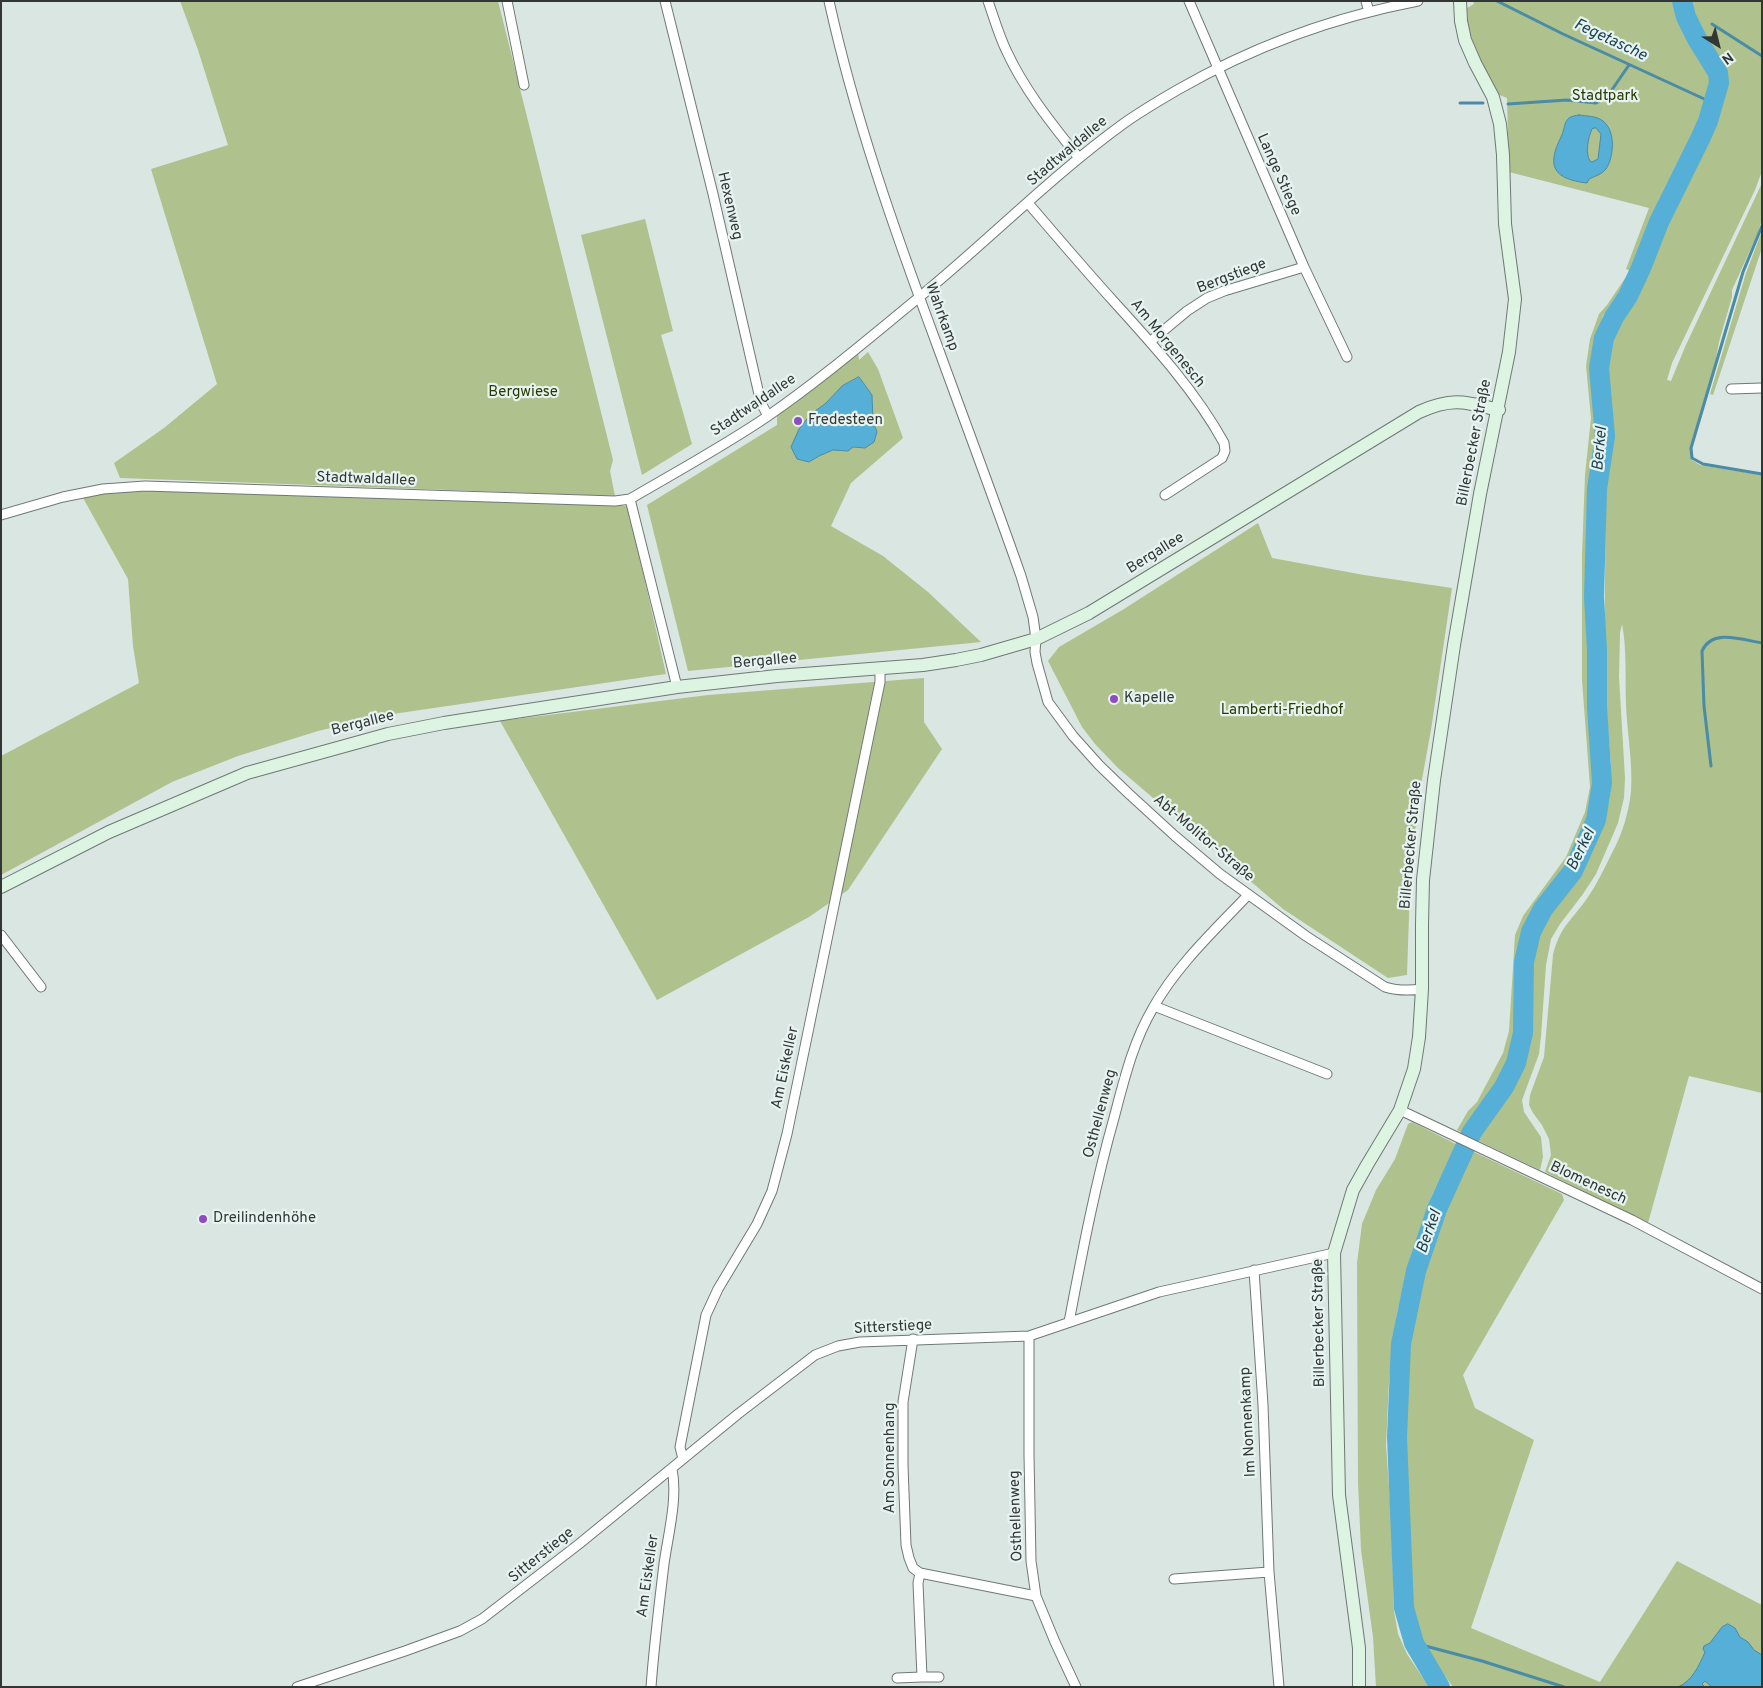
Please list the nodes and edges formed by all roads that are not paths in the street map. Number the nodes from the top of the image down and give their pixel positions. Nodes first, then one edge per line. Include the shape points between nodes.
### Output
1 (507, 1) edge
2 (665, 1) edge
3 (829, 1) edge
4 (988, 1) edge
5 (1189, 1) edge
6 (1366, 1) edge
7 (1418, 1) edge
8 (1460, 1) edge
9 (1369, 12) junction
10 (1217, 67) junction
11 (524, 85) dead end
12 (1079, 158) junction
13 (1028, 203) junction
14 (1304, 267) junction
15 (920, 297) junction
16 (1151, 341) junction
17 (1347, 357) dead end
18 (1762, 388) edge
19 (1730, 389) dead end
20 (1498, 410) junction
21 (768, 416) junction
22 (1165, 495) dead end
23 (630, 499) junction
24 (1, 515) edge
25 (1036, 639) junction
26 (880, 669) junction
27 (677, 688) junction
28 (1, 887) edge
29 (1248, 895) junction
30 (1, 934) edge
31 (41, 988) dead end
32 (1422, 989) junction
33 (1154, 1006) junction
34 (1327, 1074) dead end
35 (1400, 1110) junction
36 (1334, 1253) junction
37 (1254, 1270) junction
38 (1762, 1289) edge
39 (1069, 1322) junction
40 (1029, 1336) junction
41 (913, 1339) junction
42 (683, 1459) junction
43 (672, 1469) junction
44 (1269, 1572) junction
45 (920, 1573) junction
46 (1174, 1579) dead end
47 (1036, 1596) junction
48 (922, 1677) junction
49 (939, 1677) dead end
50 (897, 1678) dead end
51 (297, 1687) edge
52 (651, 1687) edge
53 (1076, 1687) edge
54 (1279, 1687) edge
55 (1359, 1687) edge

1 - 11 street
2 - 21 street, Hexenweg via 761,404
3 - 15 street, Wahrkamp via 884,196
4 - 12 street via 1007,52 1022,80
5 - 10 street, Lange Stiege
6 - 9 street
7 - 9 street, Stadtwaldallee
8 - 20 main road, Billerbecker Straße via 1465,40 1492,97 1500,124 1503,155 1505,224 1514,299 1509,352
9 - 10 street, Stadtwaldallee via 1296,34
10 - 12 street, Stadtwaldallee via 1124,123
10 - 14 street, Lange Stiege
12 - 13 street, Stadtwaldallee
13 - 15 street, Stadtwaldallee
13 - 16 street, Am Morgenesch
14 - 16 street, Bergstiege via 1207,298
14 - 17 street, Lange Stiege
15 - 21 street, Stadtwaldallee
15 - 25 street, Wahrkamp via 1021,576
16 - 22 street, Am Morgenesch via 1221,436 1226,451 1212,466
18 - 19 street
20 - 25 main road, Bergallee via 1454,401 1419,412 1113,599
20 - 32 main road, Billerbecker Straße via 1471,546 1434,780 1424,880
21 - 23 street, Stadtwaldallee
23 - 24 street, Stadtwaldallee via 145,486 102,489
23 - 27 street
25 - 26 main road, Bergallee via 963,659
25 - 29 street, Abt-Molitor-Straße via 1036,663 1048,702 1073,736 1175,836
26 - 27 main road, Bergallee via 778,676
26 - 42 street, Am Eiskeller via 787,1134 772,1191 706,1315 680,1448
27 - 28 main road, Bergallee via 444,723 388,734 247,772 109,832
29 - 32 street, Abt-Molitor-Straße via 1385,987 1408,991
29 - 33 street, Osthellenweg via 1174,976
30 - 31 street
32 - 35 main road, Billerbecker Straße via 1414,1069
33 - 34 street
33 - 39 street, Osthellenweg via 1128,1063 1083,1247
35 - 36 main road, Billerbecker Straße via 1358,1180
35 - 38 street, Blomenesch via 1632,1220
36 - 37 street, Sitterstiege
36 - 55 main road, Billerbecker Straße via 1339,1495 1359,1648
37 - 39 street, Sitterstiege via 1159,1292
37 - 44 street, Im Nonnenkamp via 1264,1405
39 - 40 street, Sitterstiege
40 - 41 street, Sitterstiege
40 - 47 street, Osthellenweg via 1028,1455 1031,1560
41 - 42 street, Sitterstiege via 860,1342 815,1355
41 - 45 street, Am Sonnenhang via 903,1402 903,1466 906,1545 913,1568
42 - 43 street, Sitterstiege
43 - 51 street, Sitterstiege via 482,1620 405,1652
43 - 52 street, Am Eiskeller via 670,1524
44 - 46 street
44 - 54 street, Im Nonnenkamp
45 - 47 street
45 - 48 street
47 - 53 street, Osthellenweg
48 - 49 street
48 - 50 street

